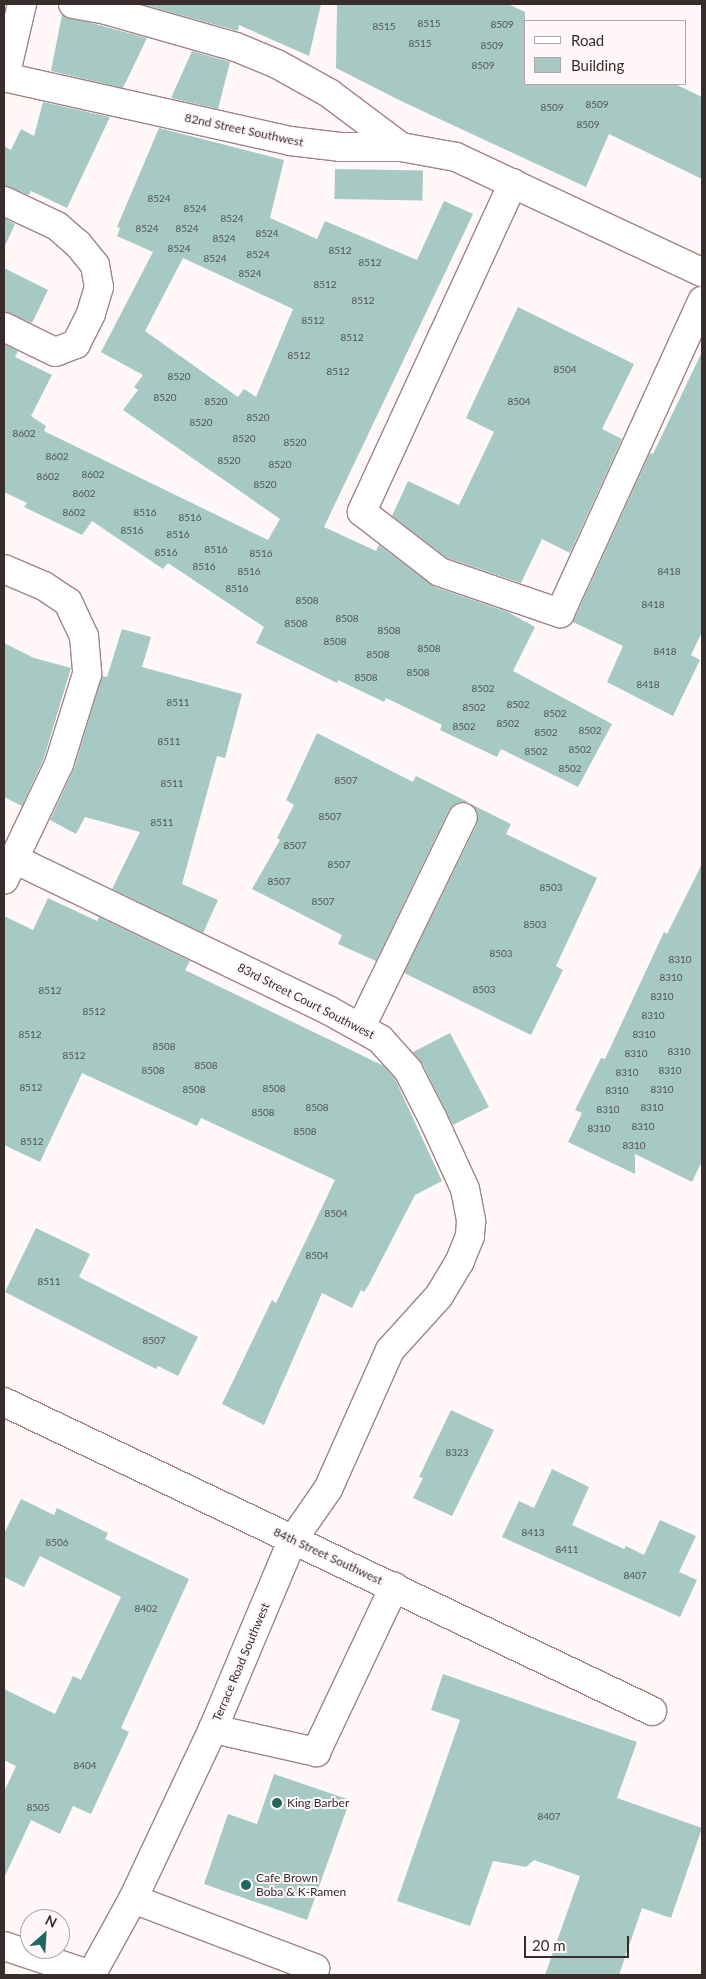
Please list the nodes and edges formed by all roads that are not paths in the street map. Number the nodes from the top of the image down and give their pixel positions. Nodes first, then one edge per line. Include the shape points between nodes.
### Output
1 (22, 4) edge
2 (73, 4) edge
3 (4, 77) edge
4 (401, 147) junction
5 (512, 184) junction
6 (4, 201) edge
7 (702, 272) edge
8 (702, 301) edge
9 (4, 327) edge
10 (4, 569) edge
11 (463, 817) dead end
12 (9, 869) edge
13 (361, 1027) junction
14 (390, 1350) joint
15 (4, 1402) edge
16 (292, 1541) junction
17 (394, 1587) junction
18 (652, 1711) dead end
19 (213, 1729) junction
20 (133, 1899) junction
21 (4, 1946) edge
22 (321, 1973) edge
23 (91, 1975) edge

1 - 3 street
2 - 4 street via 106,10 236,47 277,64 329,93
3 - 4 street, 82nd Street Southwest via 290,142 340,147
4 - 5 street, 82nd Street Southwest via 456,157
5 - 7 street, 82nd Street Southwest
5 - 8 street via 362,512 440,572 560,612
6 - 9 street via 57,226 78,244 95,265 99,287 91,314 76,344 56,352
10 - 12 street, 83rd Street Court Southwest via 44,586 68,602 79,622 86,653 86,674 59,764
11 - 13 street
12 - 13 street, 83rd Street Court Southwest
13 - 14 street, 83rd Street Court Southwest via 391,1049 408,1070 465,1189 471,1221 466,1248 438,1296
14 - 16 street, Terrace Road Southwest via 328,1489
15 - 16 street, 84th Street Southwest
16 - 17 street, 84th Street Southwest
16 - 19 street, Terrace Road Southwest
17 - 18 street, 84th Street Southwest
17 - 19 street via 316,1752
19 - 20 street, Terrace Road Southwest
20 - 22 street
20 - 23 street, Terrace Road Southwest
21 - 23 street

